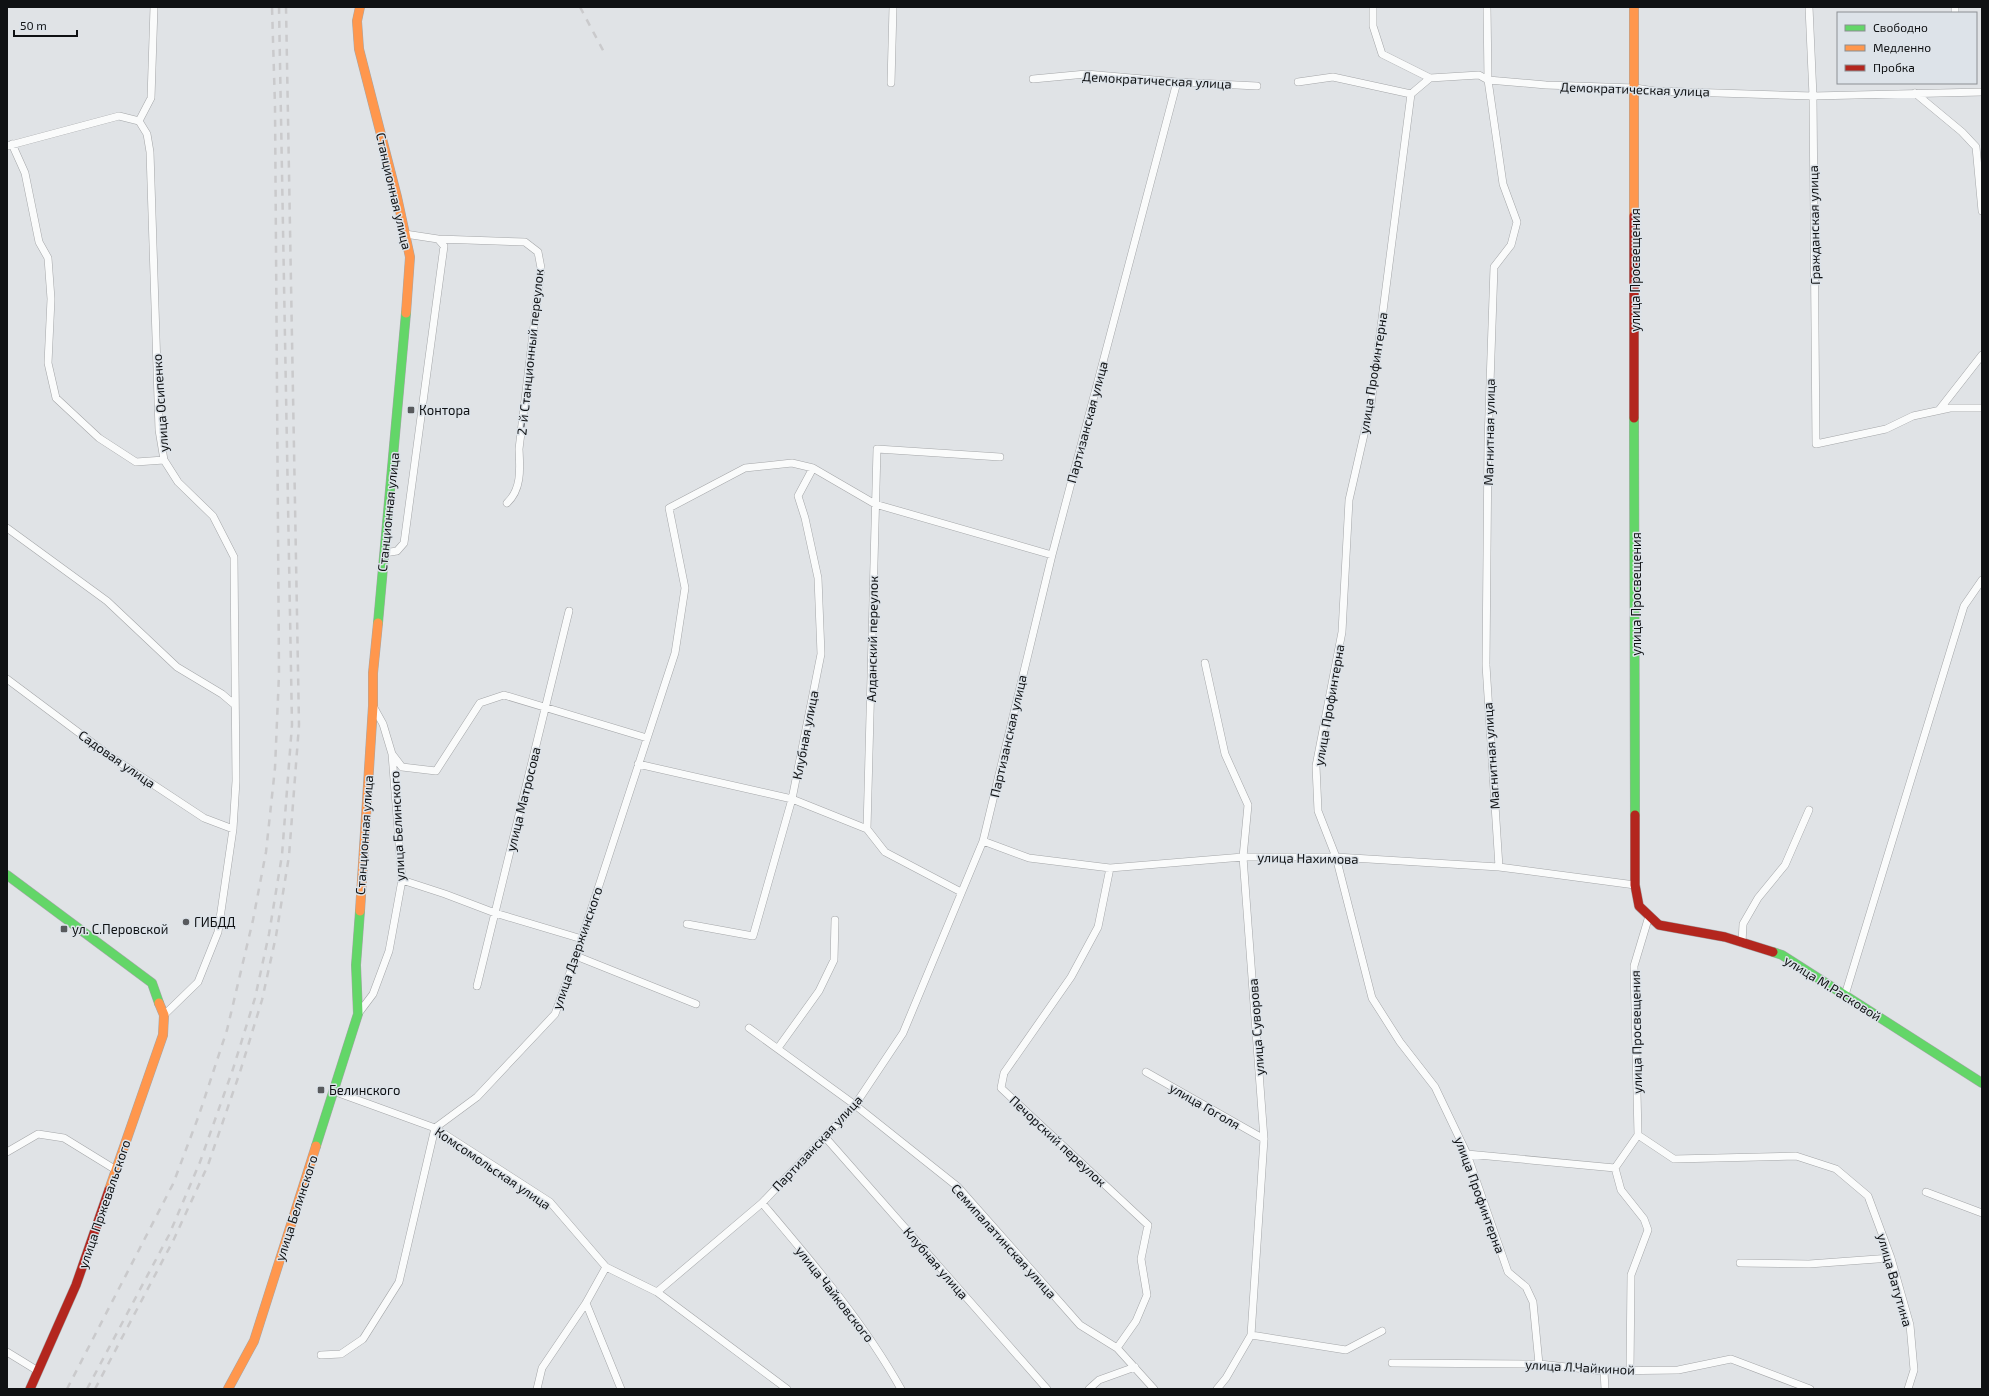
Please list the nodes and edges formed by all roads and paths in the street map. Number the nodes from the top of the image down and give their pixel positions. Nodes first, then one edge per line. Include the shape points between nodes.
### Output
1 (154, 7) edge
2 (360, 7) edge
3 (893, 7) edge
4 (1373, 7) edge
5 (1488, 7) edge
6 (1634, 7) edge
7 (1809, 7) edge
8 (1430, 78) junction
9 (1033, 79) dead end
10 (1488, 80) junction
11 (1177, 82) junction
12 (1298, 82) dead end
13 (891, 83) dead end
14 (1962, 84) edge
15 (1257, 86) dead end
16 (1635, 88) junction
17 (1963, 92) junction
18 (1982, 92) edge
19 (1915, 93) junction
20 (1411, 94) junction
21 (1813, 96) junction
22 (139, 120) junction
23 (9, 145) edge
24 (1982, 211) edge
25 (405, 234) junction
26 (438, 239) junction
27 (1982, 355) edge
28 (1982, 408) edge
29 (1939, 410) junction
30 (1000, 457) dead end
31 (164, 460) junction
32 (813, 468) junction
33 (508, 503) dead end
34 (875, 504) junction
35 (7, 528) edge
36 (384, 553) junction
37 (1052, 555) junction
38 (1982, 580) edge
39 (569, 611) dead end
40 (1205, 663) dead end
41 (7, 679) edge
42 (235, 705) junction
43 (373, 706) junction
44 (545, 708) junction
45 (647, 738) junction
46 (392, 754) junction
47 (638, 764) junction
48 (792, 799) junction
49 (1809, 810) dead end
50 (867, 829) junction
51 (233, 830) junction
52 (983, 841) junction
53 (1243, 857) junction
54 (1336, 857) junction
55 (1499, 867) junction
56 (1110, 868) junction
57 (7, 875) edge
58 (402, 880) junction
59 (1635, 885) junction
60 (961, 892) junction
61 (495, 913) junction
62 (1649, 916) junction
63 (835, 920) dead end
64 (687, 924) dead end
65 (582, 939) junction
66 (1742, 943) junction
67 (576, 956) junction
68 (477, 986) dead end
69 (1845, 995) junction
70 (696, 1004) dead end
71 (358, 1014) junction
72 (164, 1015) junction
73 (355, 1024) joint
74 (749, 1028) dead end
75 (778, 1048) junction
76 (1146, 1072) dead end
77 (1982, 1083) edge
78 (334, 1091) junction
79 (855, 1106) junction
80 (435, 1128) junction
81 (1638, 1135) junction
82 (825, 1137) junction
83 (1264, 1139) junction
84 (7, 1152) edge
85 (1467, 1154) junction
86 (1616, 1168) junction
87 (116, 1170) junction
88 (1926, 1192) dead end
89 (762, 1203) junction
90 (1982, 1214) edge
91 (1890, 1258) junction
92 (1740, 1263) dead end
93 (606, 1266) junction
94 (657, 1292) junction
95 (586, 1303) junction
96 (1382, 1331) dead end
97 (1251, 1335) junction
98 (1117, 1348) junction
99 (7, 1352) edge
100 (321, 1355) dead end
101 (1392, 1363) dead end
102 (1539, 1364) junction
103 (1135, 1367) junction
104 (38, 1371) junction
105 (1604, 1371) junction
106 (1630, 1371) junction
107 (30, 1389) edge
108 (228, 1389) edge
109 (537, 1389) edge
110 (621, 1389) edge
111 (787, 1389) edge
112 (901, 1389) edge
113 (1047, 1389) edge
114 (1089, 1389) edge
115 (1154, 1389) edge
116 (1217, 1389) edge
117 (1605, 1389) edge
118 (1810, 1389) edge
119 (1908, 1389) edge

1 - 22 street via 151,98
2 - 25 main road, Станционная улица via 357,21 359,49
3 - 13 street
4 - 8 street via 1373,26 1382,54
5 - 10 street, Магнитная улица
6 - 16 main road, улица Просвещения
7 - 21 street, Гражданская улица
8 - 10 street, Демократическая улица via 1479,75
8 - 20 street
9 - 11 street, Демократическая улица via 1086,74
10 - 16 street, Демократическая улица via 1546,86
10 - 55 street, Магнитная улица via 1503,184 1517,222 1511,245 1494,267 1488,434 1486,665
11 - 15 street, Демократическая улица
11 - 37 street, Партизанская улица
12 - 20 street via 1333,77
14 - 17 street
16 - 21 street, Демократическая улица via 1655,91
16 - 59 main road, улица Просвещения
17 - 18 street, Демократическая улица
17 - 19 street, Демократическая улица
19 - 21 street, Демократическая улица
19 - 24 street via 1976,147
20 - 54 street, улица Профинтерна via 1371,404 1349,500 1342,632 1316,766 1318,811
21 - 29 street, Гражданская улица via 1816,444 1886,429 1913,416
22 - 23 street via 119,116
22 - 31 street, улица Осипенко via 146,134 150,152 159,430
23 - 31 street, улица Осипенко via 26,173 39,242 48,258 51,299 48,363 56,398 99,438 136,462
25 - 26 street, 2-й Станционный переулок
25 - 36 main road, Станционная улица via 410,257
26 - 33 street, 2-й Станционный переулок via 525,242 538,252 541,268 519,449 520,476 513,498
26 - 36 street via 444,246 404,543 397,551
27 - 29 street
28 - 29 street
30 - 34 street, Алданский переулок via 876,449
31 - 42 street via 178,482 213,516 234,557
32 - 34 street
32 - 45 street, улица Дзержинского via 792,463 745,468 668,508 685,588 675,653
32 - 48 street, Клубная улица via 798,496 818,578 821,654
34 - 37 street
34 - 50 street, Алданский переулок
35 - 42 street via 108,601 177,667 222,694
36 - 43 main road, Станционная улица via 373,673
37 - 52 street, Партизанская улица
38 - 69 street via 1964,606
39 - 44 street, улица Матросова
40 - 53 street, улица Суворова via 1225,754 1248,805
41 - 51 street, Садовая улица via 110,756 204,818
42 - 51 street via 236,780
43 - 46 street, улица Белинского via 383,724
43 - 71 main road, Станционная улица via 356,965
44 - 45 street
44 - 46 street via 504,696 480,703 436,771 402,767
44 - 61 street, улица Матросова
45 - 47 street, улица Дзержинского
46 - 58 street, улица Белинского
47 - 48 street
47 - 65 street, улица Дзержинского
48 - 50 street
48 - 64 street, Клубная улица via 752,936
49 - 66 street via 1785,865 1758,898 1743,924
50 - 60 street via 885,852
51 - 72 street via 218,932 198,982
52 - 56 street, улица Нахимова via 1029,858
52 - 60 street, Партизанская улица
53 - 54 street, улица Нахимова
53 - 56 street, улица Нахимова
53 - 83 street, улица Суворова
54 - 55 street, улица Нахимова
54 - 85 street, улица Профинтерна via 1372,998 1400,1042 1435,1087
55 - 59 street, улица Нахимова
56 - 98 street, Печорский переулок via 1098,926 1071,977 1004,1072 1001,1088 1148,1225 1142,1259 1147,1295 1136,1321
57 - 72 main road via 152,983
58 - 61 street
58 - 71 street, улица Белинского via 390,950 373,994
59 - 62 main road, улица Просвещения via 1639,906
60 - 79 street, Партизанская улица via 903,1033
61 - 65 street
61 - 68 street, улица Матросова
62 - 66 main road, улица М.Расковой via 1659,925 1725,937
62 - 81 street, улица Просвещения via 1634,966
63 - 75 street via 834,960 819,991
65 - 67 street, улица Дзержинского
66 - 69 main road, улица М.Расковой via 1782,955
67 - 70 street
67 - 80 street, улица Дзержинского via 555,1014 477,1097
69 - 77 main road, улица М.Расковой
71 - 73 main road, Станционная улица
72 - 87 main road, улица Пржевальского via 163,1035
73 - 78 main road, улица Белинского
74 - 75 street, Семипалатинская улица
75 - 79 street, Семипалатинская улица
76 - 83 street, улица Гоголя
78 - 80 street, Комсомольская улица
78 - 108 main road, улица Белинского via 254,1341
79 - 82 street, Партизанская улица
79 - 98 street, Семипалатинская улица via 958,1187 1080,1325
80 - 93 street, Комсомольская улица via 550,1202
80 - 100 street via 399,1282 363,1339 341,1354
81 - 86 street
81 - 91 street, улица Ватутина via 1674,1159 1796,1156 1836,1169 1868,1196
82 - 89 street, Партизанская улица
82 - 113 street, Клубная улица
83 - 97 street, улица Суворова
84 - 87 street via 38,1134 64,1138
85 - 86 street
85 - 102 street, улица Профинтерна via 1508,1272 1526,1286 1533,1302
86 - 106 street via 1621,1190 1644,1219 1648,1230 1631,1275
87 - 104 main road, улица Пржевальского via 76,1285
88 - 90 street
89 - 94 street, Партизанская улица
89 - 112 street, улица Чайковского via 831,1285 885,1360
91 - 92 street via 1809,1264
91 - 119 street, улица Ватутина via 1910,1325 1914,1370
93 - 94 street, Комсомольская улица
93 - 95 street
94 - 111 street, Комсомольская улица
95 - 109 street via 542,1368
95 - 110 street
96 - 97 street via 1346,1350
97 - 116 street, улица Суворова
98 - 103 street, Семипалатинская улица
99 - 104 street
101 - 102 street, улица Л.Чайкиной
102 - 105 street, улица Л.Чайкиной
103 - 114 street via 1099,1380
103 - 115 street, Семипалатинская улица
104 - 107 main road, улица Пржевальского
105 - 106 street, улица Л.Чайкиной
105 - 117 street
106 - 118 street, улица Л.Чайкиной via 1678,1370 1731,1359

